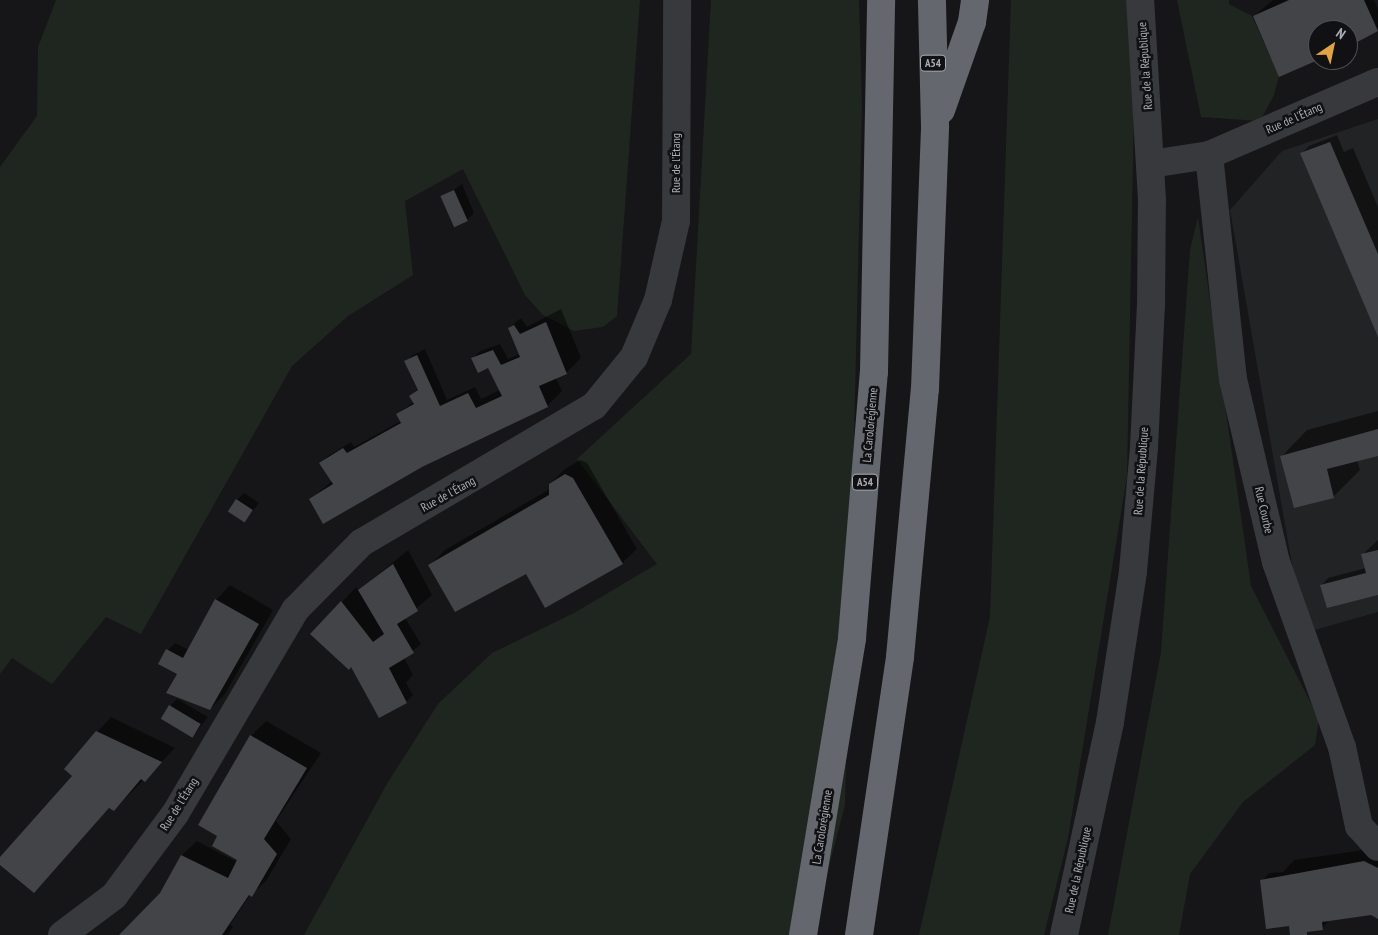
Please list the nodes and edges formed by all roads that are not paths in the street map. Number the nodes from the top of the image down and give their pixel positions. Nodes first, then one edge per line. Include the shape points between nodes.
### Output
1 (677, 0) edge
2 (873, 0) edge
3 (932, 0) edge
4 (975, 0) edge
5 (1140, 0) edge
6 (881, 13) edge
7 (1378, 82) edge
8 (935, 126) junction
9 (1209, 155) junction
10 (1151, 164) junction
11 (1378, 847) edge
12 (62, 935) edge
13 (803, 935) edge
14 (859, 935) edge
15 (1064, 935) edge

1 - 12 street, Rue de l'Étang via 676,222 658,300 634,357 594,406 360,543 295,610 174,814 114,896
2 - 6 highway, La Carolorégienne
3 - 8 highway, A54
4 - 8 highway via 972,22
5 - 10 street, Rue de la République
6 - 13 highway, La Carolorégienne / A54 via 874,372 853,618
7 - 9 street, Rue de l'Étang
8 - 14 highway, A54 via 925,389 901,647
9 - 10 street, Rue de l'Étang
9 - 11 street, Rue Courbe via 1234,379 1276,562 1342,747 1359,826
10 - 15 street, Rue de la République via 1151,306 1133,571 1110,722

